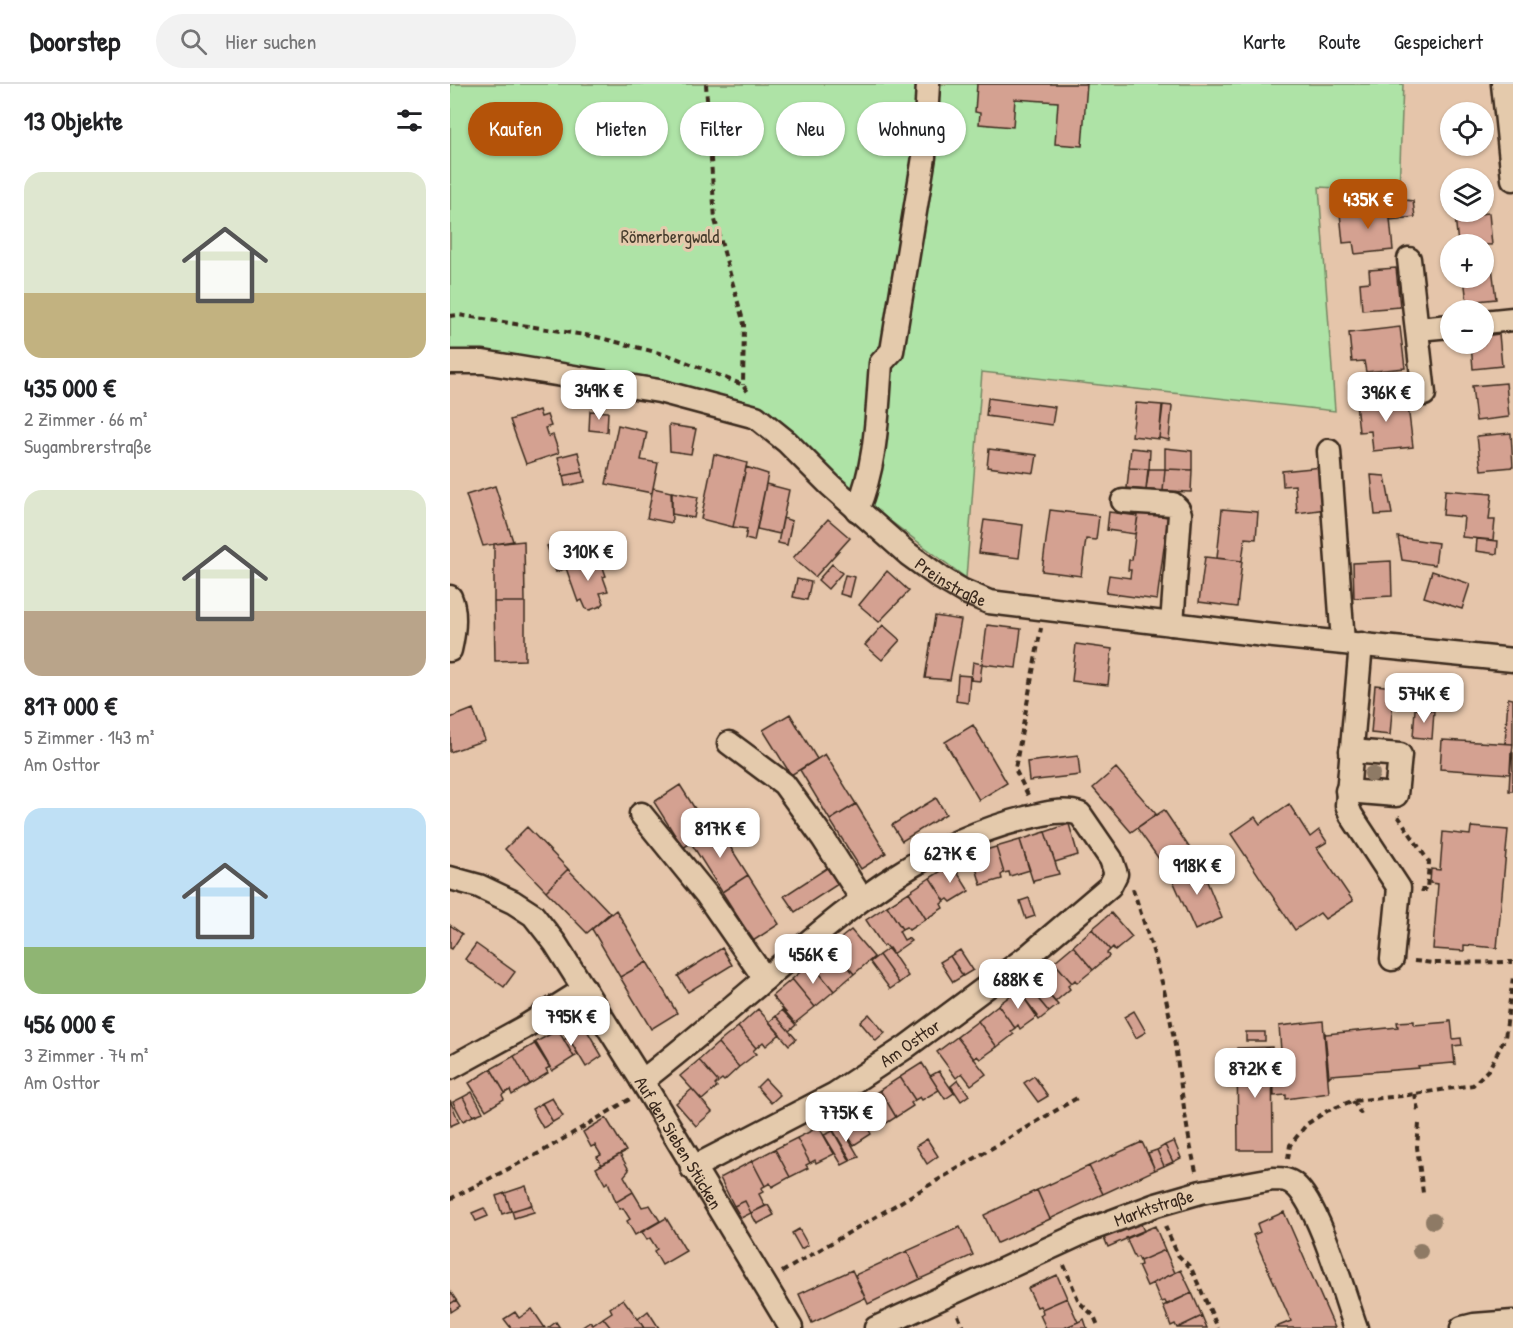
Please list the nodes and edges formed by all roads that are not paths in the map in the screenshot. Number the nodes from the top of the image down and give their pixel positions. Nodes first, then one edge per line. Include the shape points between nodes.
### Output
1 (928, 84) edge
2 (1503, 84) edge
3 (1513, 179) edge
4 (1409, 259) dead end
5 (1513, 319) edge
6 (1494, 321) edge
7 (1440, 327) edge
8 (1418, 329) junction
9 (450, 362) edge
10 (1424, 394) dead end
11 (1329, 451) dead end
12 (1123, 501) dead end
13 (857, 510) junction
14 (450, 597) edge
15 (1172, 624) junction
16 (1352, 643) junction
17 (450, 650) edge
18 (1513, 660) edge
19 (729, 743) dead end
20 (1351, 751) junction
21 (1347, 791) junction
22 (641, 814) dead end
23 (450, 878) edge
24 (862, 899) junction
25 (1392, 959) road end
26 (765, 979) junction
27 (585, 989) junction
28 (450, 1068) edge
29 (644, 1085) junction
30 (692, 1168) junction
31 (1513, 1322) edge
32 (791, 1328) edge
33 (876, 1328) edge
34 (1356, 1328) edge
35 (1462, 1328) edge

1 - 13 street via 924,157 892,351 881,363 872,460
2 - 3 street
4 - 8 street
5 - 6 street
7 - 8 street
8 - 10 street
9 - 13 street, Preinstraße via 483,362 659,391 756,417
11 - 16 street
12 - 15 street via 1173,504 1180,514
13 - 15 street, Preinstraße via 941,578 989,602
14 - 17 street via 454,625
15 - 16 street, Preinstraße
16 - 18 street, Preinstraße
16 - 20 street
19 - 24 street via 784,784
20 - 21 street
20 - 21 street via 1400,755 1396,795
21 - 25 street via 1351,815 1399,888
22 - 26 street via 706,894
23 - 27 street, Auf den Sieben Stücken via 479,886 533,915
24 - 26 street
24 - 30 street, Am Osttor via 938,850 994,826 1067,811 1080,814 1111,859 1116,874 1110,886 1028,956 906,1047 835,1094
26 - 29 street
27 - 28 street
27 - 29 street, Auf den Sieben Stücken
29 - 30 street, Auf den Sieben Stücken
30 - 32 street, Auf den Sieben Stücken
31 - 35 street
33 - 34 street, Marktstraße via 1089,1230 1156,1204 1201,1192 1286,1179 1314,1211

